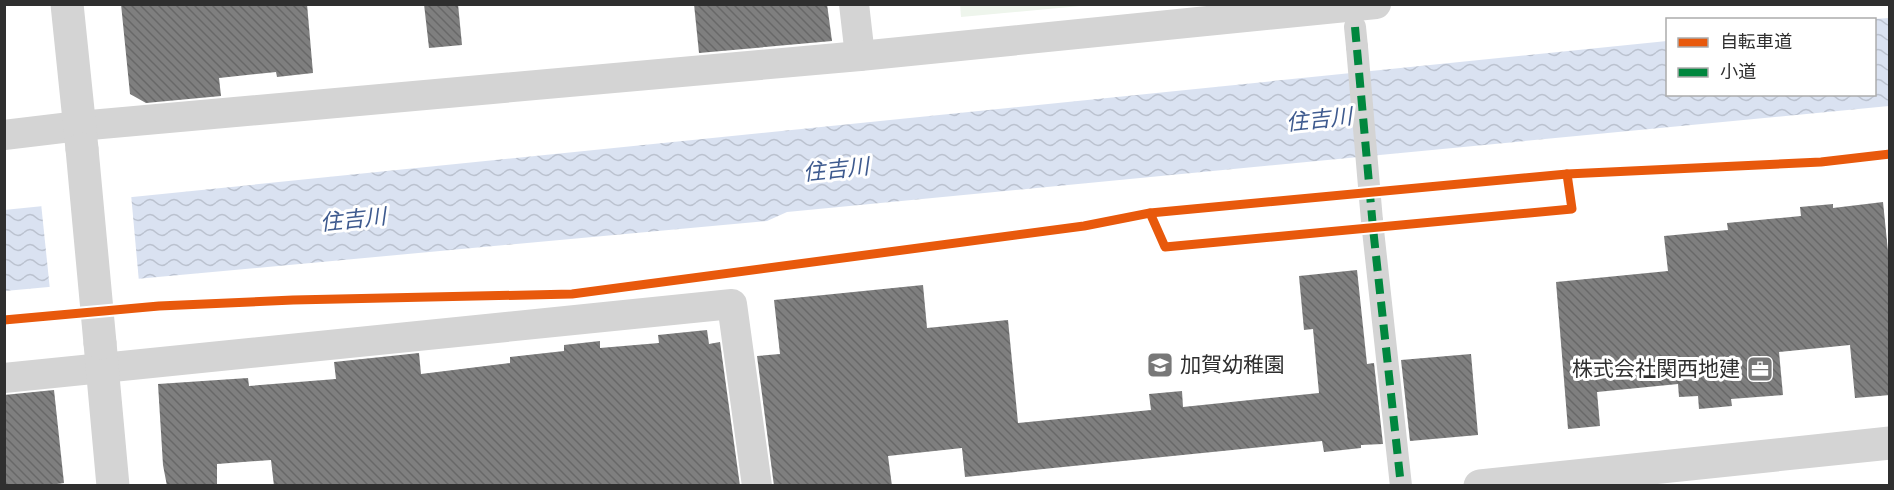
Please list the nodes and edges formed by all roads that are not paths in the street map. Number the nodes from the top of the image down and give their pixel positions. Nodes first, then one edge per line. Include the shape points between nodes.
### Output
1 (67, 4) edge
2 (854, 4) edge
3 (1376, 4) edge
4 (1356, 37) dead end
5 (860, 56) junction
6 (4, 135) edge
7 (81, 138) junction
8 (102, 355) junction
9 (4, 378) edge
10 (1890, 443) edge
11 (113, 486) edge
12 (758, 486) edge
13 (1401, 486) edge
14 (1480, 486) edge

1 - 7 street
2 - 5 street
3 - 5 street
4 - 13 street, bridge
5 - 7 street
6 - 7 street
7 - 8 street, bridge
8 - 9 street
8 - 11 street
8 - 12 street via 732,304
10 - 14 street

